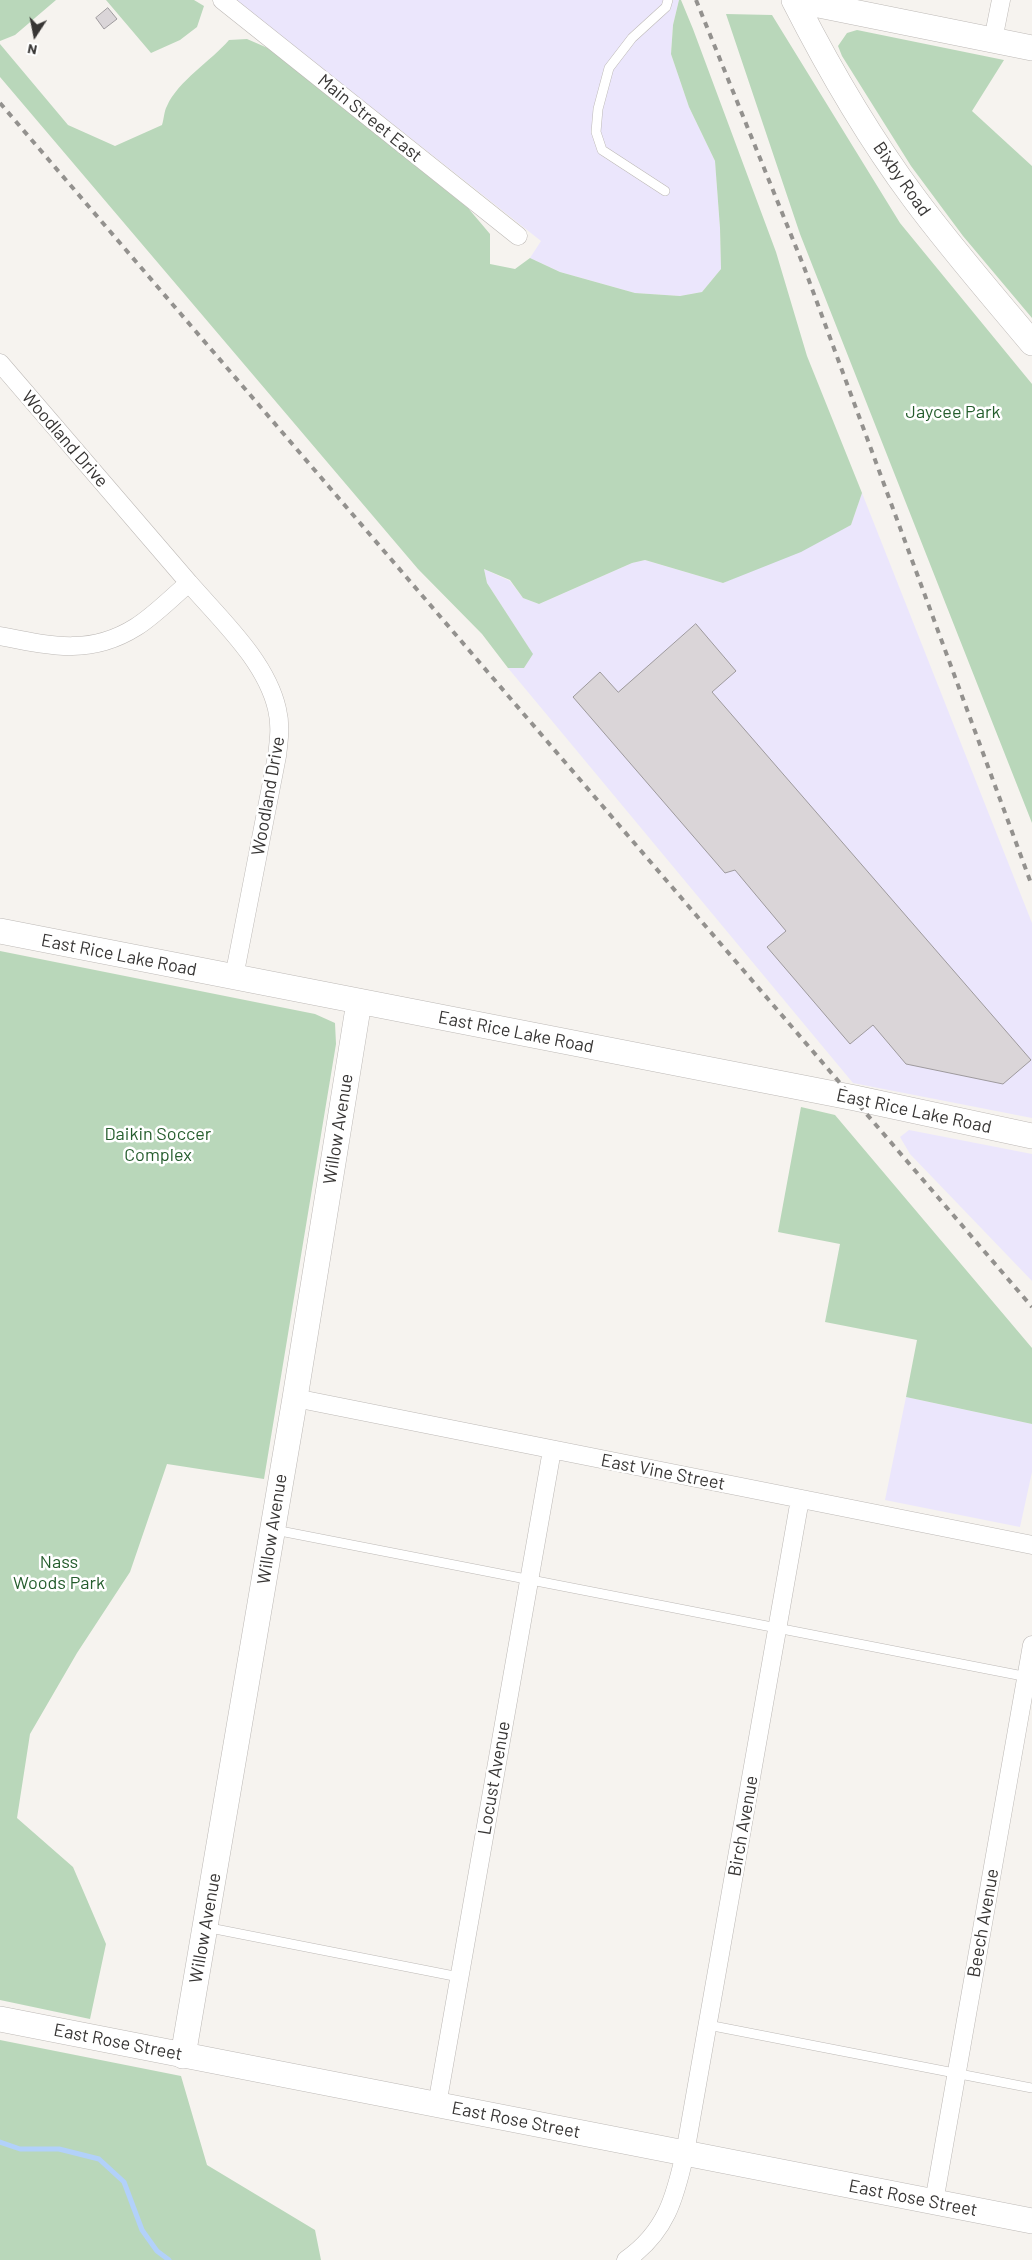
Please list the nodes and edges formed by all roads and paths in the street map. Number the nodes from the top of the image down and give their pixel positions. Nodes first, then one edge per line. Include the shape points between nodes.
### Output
1 (222, 0) edge
2 (668, 0) edge
3 (794, 0) edge
4 (1001, 0) edge
5 (993, 40) junction
6 (1032, 48) edge
7 (665, 191) dead end
8 (518, 236) dead end
9 (1032, 343) edge
10 (0, 363) edge
11 (189, 583) junction
12 (0, 636) edge
13 (0, 931) edge
14 (234, 977) junction
15 (359, 1002) junction
16 (1032, 1136) edge
17 (295, 1398) junction
18 (552, 1450) junction
19 (800, 1499) junction
20 (272, 1530) junction
21 (1032, 1545) edge
22 (529, 1581) junction
23 (778, 1629) junction
24 (1032, 1645) edge
25 (1029, 1677) edge
26 (205, 1927) junction
27 (459, 1977) junction
28 (0, 2018) edge
29 (708, 2025) junction
30 (183, 2056) junction
31 (957, 2072) junction
32 (1032, 2088) edge
33 (437, 2105) junction
34 (685, 2154) junction
35 (934, 2202) junction
36 (1032, 2221) edge
37 (626, 2260) edge

1 - 8 street, Main Street East
2 - 7 lane via 666,7 632,38 609,68 598,109 596,132 602,150
3 - 5 street
3 - 9 street, Bixby Road via 838,82 887,160 936,226
4 - 5 street
5 - 6 street
10 - 11 street, Woodland Drive
11 - 12 street via 138,626 96,644 51,646
11 - 14 street, Woodland Drive via 263,672 272,690 280,731
13 - 14 street, East Rice Lake Road
14 - 15 street, East Rice Lake Road
15 - 16 street, East Rice Lake Road via 855,1098
15 - 17 street, Willow Avenue
17 - 18 street, East Vine Street
17 - 20 street, Willow Avenue
18 - 19 street, East Vine Street
18 - 22 street, Locust Avenue
19 - 21 street, East Vine Street
19 - 23 street, Birch Avenue
20 - 22 lane
20 - 26 street, Willow Avenue
22 - 23 lane
22 - 27 street, Locust Avenue
23 - 25 lane
23 - 29 street, Birch Avenue
24 - 25 street, Beech Avenue
25 - 31 street, Beech Avenue
26 - 27 lane
26 - 30 street, Willow Avenue
27 - 33 street, Locust Avenue
28 - 30 street, East Rose Street
29 - 31 lane
29 - 34 street, Birch Avenue
30 - 33 street, East Rose Street
31 - 32 lane
31 - 35 street, Beech Avenue
33 - 34 street, East Rose Street
34 - 35 street, East Rose Street
34 - 37 street, Birch Avenue via 677,2192 667,2216 652,2238
35 - 36 street, East Rose Street

